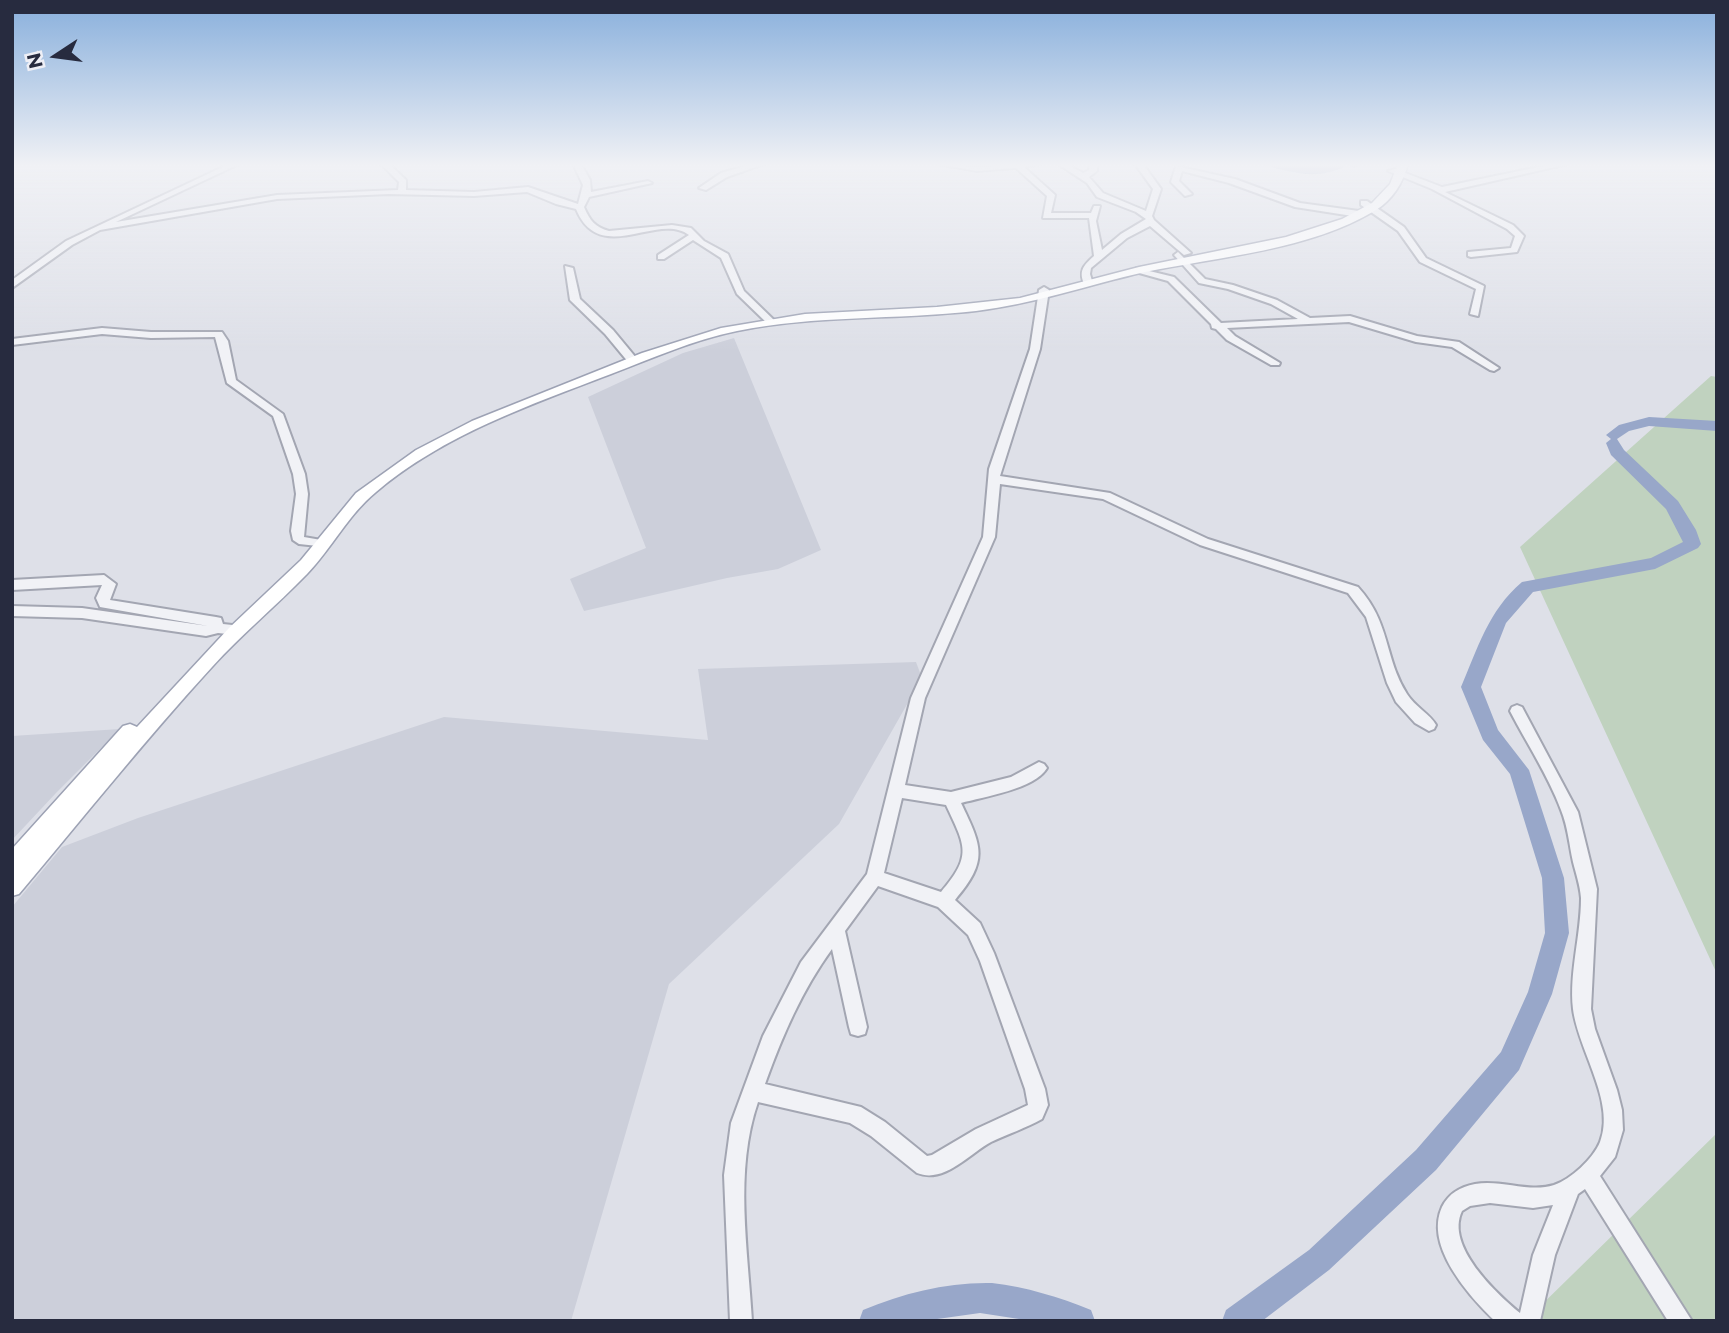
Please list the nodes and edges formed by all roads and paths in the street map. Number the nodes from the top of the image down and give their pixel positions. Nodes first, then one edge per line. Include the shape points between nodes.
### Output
1 (101, 226) edge
2 (107, 226) edge
3 (595, 226) edge
4 (1094, 226) edge
5 (1138, 226) edge
6 (1155, 226) edge
7 (1317, 226) edge
8 (1395, 226) edge
9 (1508, 226) edge
10 (97, 228) junction
11 (694, 236) junction
12 (1471, 254) dead end
13 (1182, 256) junction
14 (661, 257) dead end
15 (1099, 257) junction
16 (568, 268) dead end
17 (1137, 271) junction
18 (1087, 281) junction
19 (12, 285) edge
20 (1044, 293) junction
21 (1475, 314) dead end
22 (769, 319) junction
23 (1308, 320) junction
24 (1216, 326) junction
25 (12, 342) edge
26 (631, 359) junction
27 (1275, 363) dead end
28 (1494, 368) dead end
29 (994, 479) junction
30 (318, 543) junction
31 (12, 584) edge
32 (12, 611) edge
33 (226, 629) junction
34 (1517, 711) dead end
35 (1429, 725) dead end
36 (1040, 768) dead end
37 (895, 790) junction
38 (951, 799) junction
39 (12, 864) edge
40 (875, 877) junction
41 (12, 887) edge
42 (944, 901) junction
43 (835, 929) junction
44 (858, 1027) dead end
45 (752, 1091) junction
46 (1587, 1173) junction
47 (1570, 1188) junction
48 (741, 1321) edge
49 (1512, 1321) edge
50 (1530, 1321) edge
51 (1681, 1321) edge

1 - 10 street
2 - 10 street
3 - 11 street via 614,235 677,227
4 - 15 street
5 - 15 street
6 - 13 street
7 - 13 main road via 1287,238
8 - 21 street via 1423,260 1481,288
9 - 12 street via 1520,236 1514,250
10 - 19 street
11 - 14 street
11 - 22 street via 727,259 736,287
13 - 17 main road
13 - 18 main road
13 - 23 street via 1202,281 1274,302
15 - 18 street via 1087,267
16 - 26 street via 575,300
17 - 18 main road
17 - 24 street via 1171,279
18 - 20 main road
20 - 22 main road via 967,304
20 - 29 street via 1038,337
22 - 26 main road via 714,327
23 - 24 street
23 - 28 street via 1350,319 1416,339 1444,340
24 - 27 street
25 - 30 street via 102,331 218,334 231,381 278,414 299,474 299,540
26 - 30 main road via 489,411 389,467 348,497
29 - 35 street via 1111,498 1204,542 1353,590 1368,606 1402,697
29 - 37 street via 989,530 918,698
30 - 33 main road
31 - 33 street via 104,580 110,584 105,604 216,622
32 - 33 street via 82,612 206,631
33 - 39 main road
33 - 41 main road via 176,695
34 - 46 street via 1568,807 1589,894 1582,1008 1587,1034 1607,1081 1614,1123 1610,1144
36 - 38 street via 1014,782
37 - 38 street
37 - 40 street
38 - 42 street via 969,839 972,861 966,877
40 - 42 street
40 - 43 street
42 - 45 street via 974,929 988,958 1035,1088 1035,1112 982,1136 933,1167 924,1166 854,1114
43 - 44 street
43 - 45 street via 807,968
45 - 48 street via 741,1123 734,1175
46 - 47 street
46 - 51 street
47 - 49 street via 1544,1198 1486,1192 1469,1196 1455,1203 1448,1218 1450,1240 1462,1266 1475,1286
47 - 50 street via 1544,1255

